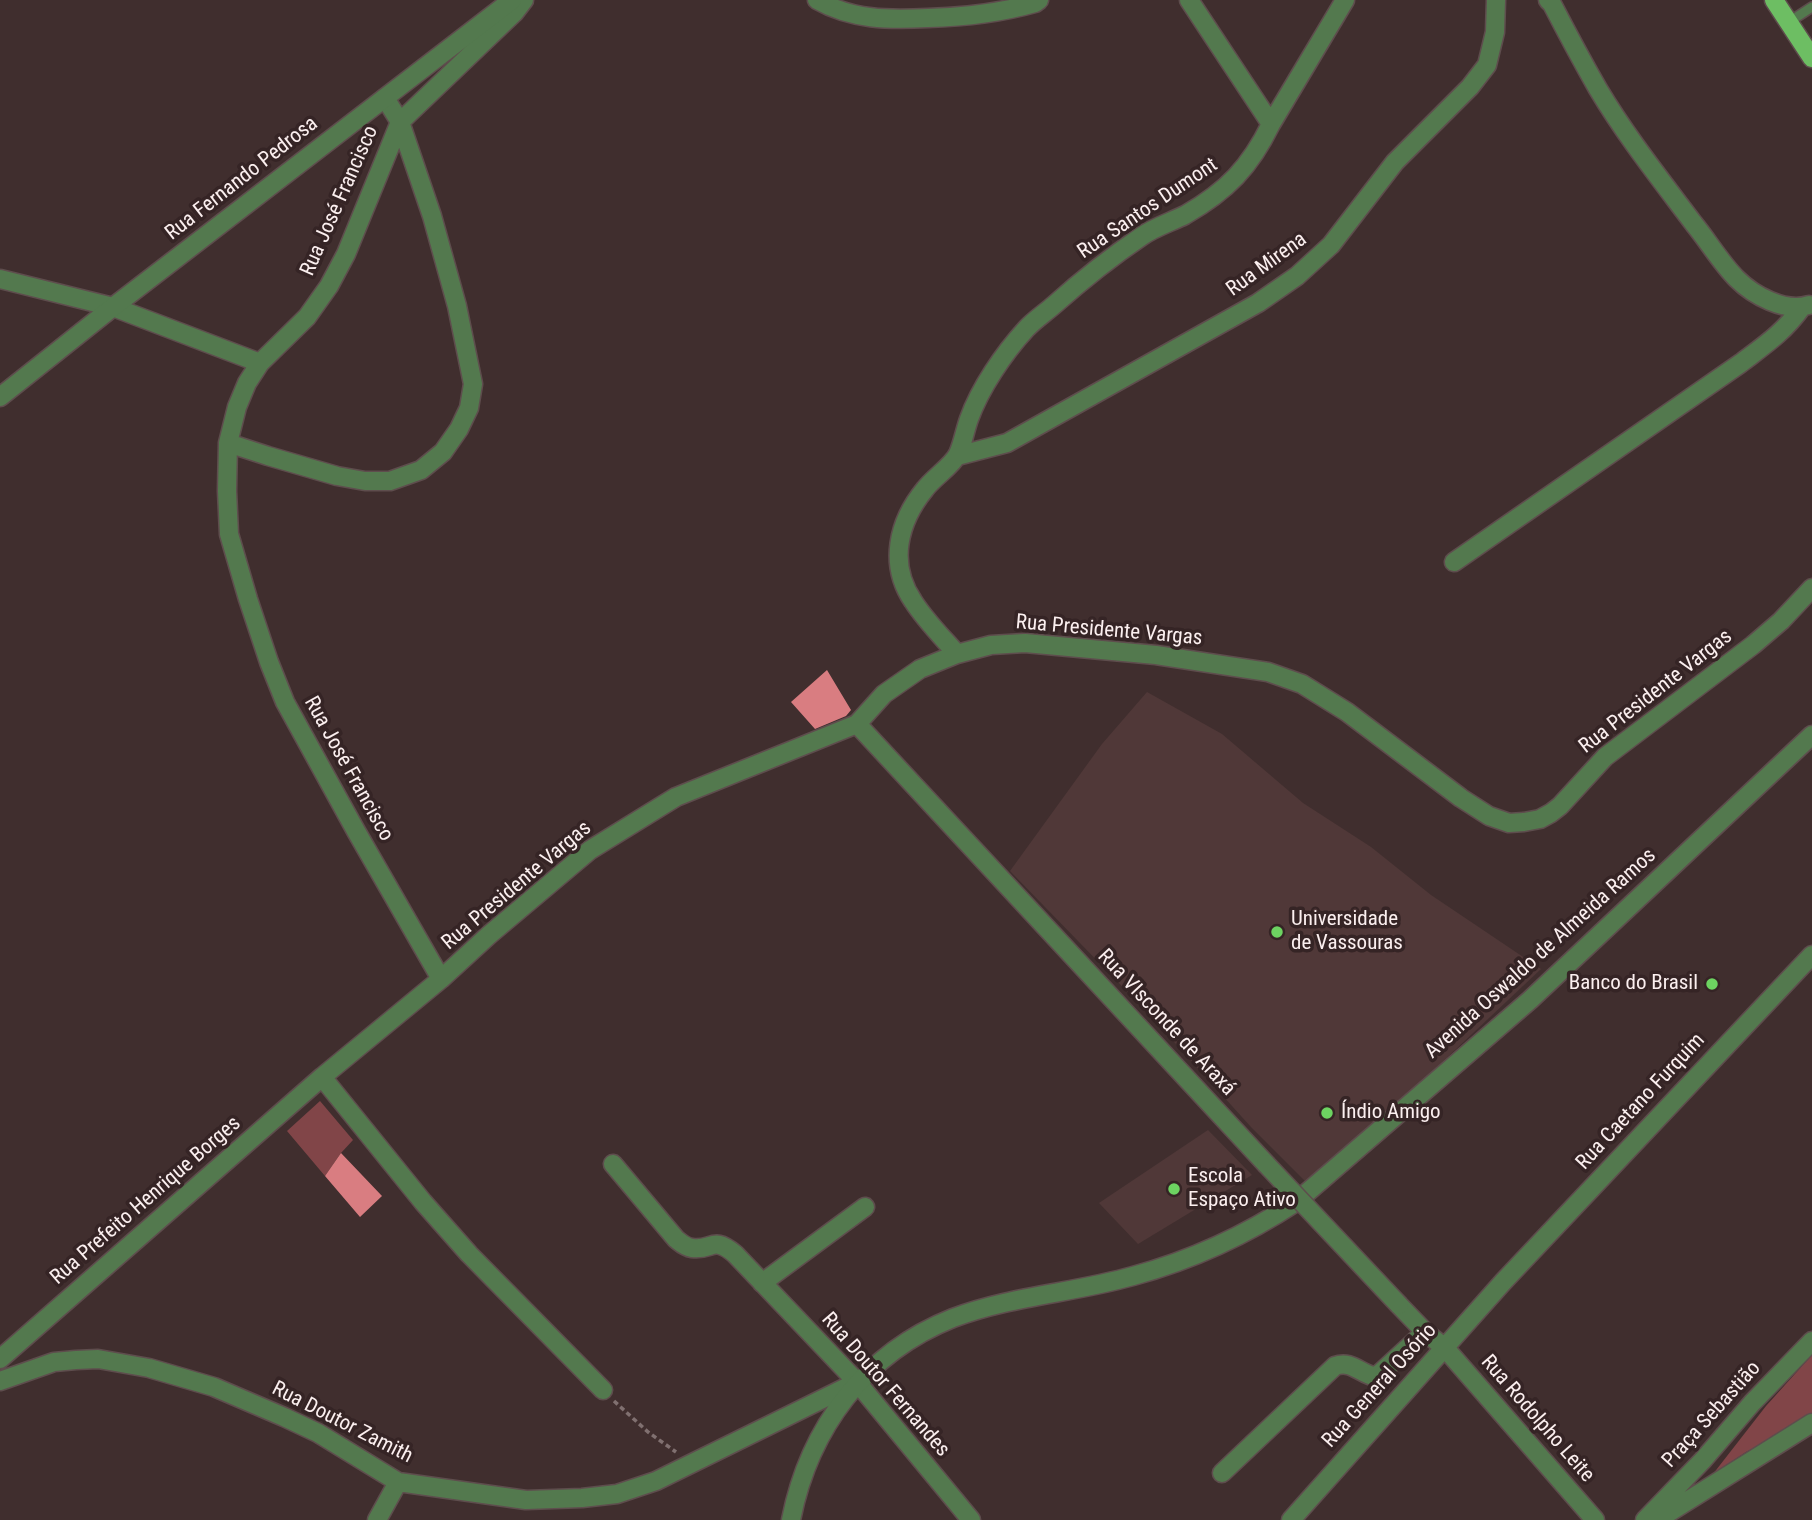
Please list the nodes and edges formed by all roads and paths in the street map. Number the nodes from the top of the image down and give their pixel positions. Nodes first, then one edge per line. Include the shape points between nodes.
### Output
1 (513, 0) edge
2 (524, 0) edge
3 (817, 0) edge
4 (1039, 0) edge
5 (1189, 0) edge
6 (1345, 0) edge
7 (1496, 0) edge
8 (1548, 0) edge
9 (1774, 0) edge
10 (1812, 7) edge
11 (1789, 22) junction
12 (1812, 58) edge
13 (385, 98) junction
14 (400, 122) junction
15 (1271, 124) junction
16 (0, 279) edge
17 (1807, 305) edge
18 (113, 307) junction
19 (260, 363) junction
20 (0, 397) edge
21 (228, 443) junction
22 (957, 456) junction
23 (1454, 562) dead end
24 (1812, 588) edge
25 (957, 654) junction
26 (857, 724) junction
27 (1812, 735) edge
28 (1812, 954) edge
29 (441, 979) junction
30 (323, 1077) junction
31 (613, 1164) dead end
32 (865, 1207) dead end
33 (1503, 1282) joint
34 (762, 1283) junction
35 (1426, 1332) junction
36 (1812, 1341) edge
37 (1445, 1348) junction
38 (0, 1359) edge
39 (0, 1381) edge
40 (857, 1382) junction
41 (603, 1390) joint
42 (1812, 1423) edge
43 (693, 1464) junction
44 (1222, 1473) dead end
45 (398, 1482) junction
46 (377, 1520) edge
47 (791, 1520) edge
48 (971, 1520) edge
49 (1291, 1520) edge
50 (1595, 1520) edge
51 (1645, 1520) edge
52 (1657, 1520) edge

1 - 13 street, Rua Fernando Pedrosa
2 - 14 street, Rua José Francisco
3 - 4 street via 855,16 890,20 1002,12
5 - 15 street
6 - 15 street, Rua Santos Dumont
7 - 22 street, Rua Mirena via 1487,65 1395,162 1331,245 1297,276 1258,303 1006,443
8 - 17 street via 1628,134 1737,279 1781,305
9 - 11 main road
10 - 11 lane
11 - 12 main road
13 - 14 street
13 - 18 street, Rua Fernando Pedrosa
14 - 19 street, Rua José Francisco via 329,286 307,317
14 - 21 street via 432,216 467,351 473,384 459,429 443,452 421,470 390,481 337,476
15 - 22 street, Rua Santos Dumont via 1240,174 1213,197 1144,234 1026,329 992,373 970,416
16 - 18 street
17 - 23 street via 1741,363
18 - 19 street
18 - 20 street, Rua Fernando Pedrosa
19 - 21 street, Rua José Francisco via 237,407
21 - 29 street, Rua José Francisco via 229,534 269,662 285,702
22 - 25 street, Rua Santos Dumont via 915,503 897,547 901,575 912,600
24 - 25 street, Rua Presidente Vargas via 1753,645 1605,757 1560,806 1540,819 1524,822 1509,823 1489,816 1347,712 1302,684 1268,672 1156,655 1025,643
25 - 26 street, Rua Presidente Vargas via 920,669 884,694
26 - 29 street, Rua Presidente Vargas via 676,797 641,817 590,850
26 - 35 street, Rua VIsconde de Araxá, bridge
27 - 40 street, Avenida Oswaldo de Almeida Ramos via 1530,1000 1296,1202 1214,1248 1175,1263 953,1318 887,1354
28 - 33 street, Rua Caetano Furquim
29 - 30 street, Rua Presidente Vargas
30 - 38 street, Rua Prefeito Henrique Borges
30 - 41 street via 432,1213
31 - 34 street, Rua Doutor Fernandes via 686,1247 724,1245
32 - 34 street
33 - 37 street, Rua General Osório
34 - 40 street, Rua Doutor Fernandes
35 - 37 street, Rua VIsconde de Araxá
35 - 44 street via 1376,1377 1346,1364 1335,1366
36 - 51 street, Praça Sebastião
37 - 49 street, Rua General Osório
37 - 50 street, Rua Rodolpho Leite
39 - 45 street, Rua Doutor Zamith via 54,1362 76,1360 149,1368 214,1387 273,1412 318,1433
40 - 43 street, Rua Doutor Zamith
40 - 47 street via 807,1464
40 - 48 street, Rua Doutor Fernandes
41 - 43 path via 648,1432
42 - 52 street
43 - 45 street, Rua Doutor Zamith via 617,1494 582,1498 526,1500
45 - 46 street

